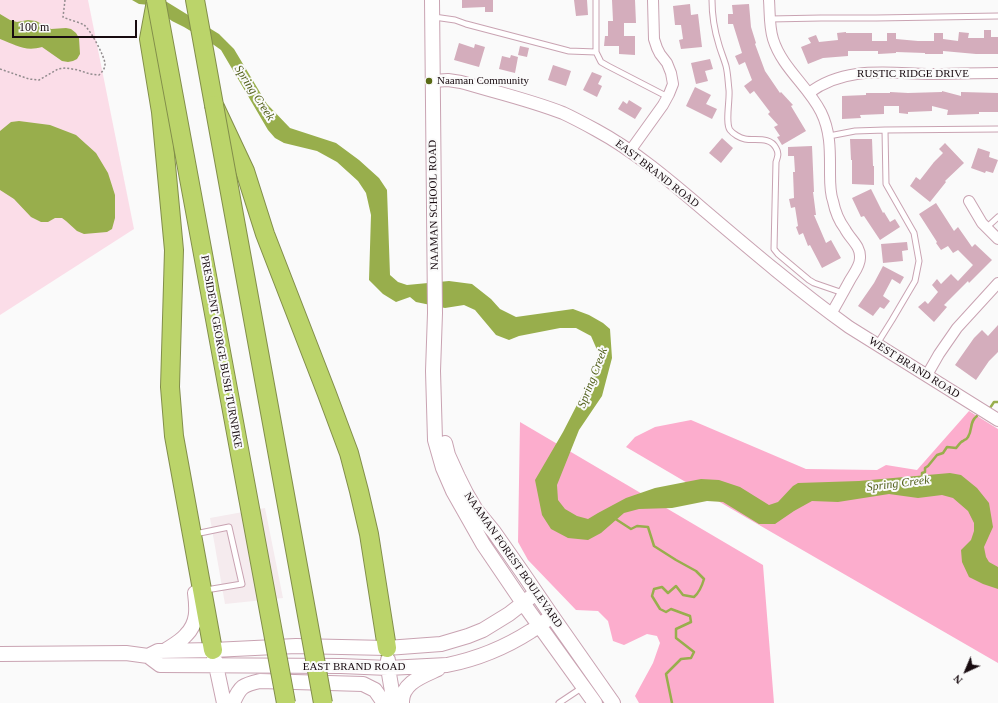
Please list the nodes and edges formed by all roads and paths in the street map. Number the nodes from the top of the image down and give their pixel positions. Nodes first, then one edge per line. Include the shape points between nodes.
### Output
1 (65, 0) edge
2 (156, 0) edge
3 (195, 0) edge
4 (432, 0) edge
5 (596, 0) edge
6 (653, 0) edge
7 (712, 0) edge
8 (769, 0) edge
9 (998, 16) edge
10 (433, 17) junction
11 (770, 19) junction
12 (596, 52) junction
13 (0, 69) edge
14 (998, 73) edge
15 (433, 81) junction
16 (809, 93) junction
17 (668, 97) junction
18 (214, 104) junction
19 (998, 129) edge
20 (885, 130) junction
21 (829, 136) junction
22 (630, 151) junction
23 (969, 201) dead end
24 (998, 217) edge
25 (986, 228) junction
26 (998, 239) edge
27 (998, 283) edge
28 (843, 293) junction
29 (831, 314) junction
30 (876, 344) junction
31 (927, 375) junction
32 (434, 410) junction
33 (998, 420) edge
34 (192, 534) junction
35 (199, 572) junction
36 (202, 590) junction
37 (536, 593) junction
38 (522, 604) junction
39 (552, 616) junction
40 (539, 626) junction
41 (388, 648) junction
42 (166, 650) junction
43 (0, 654) edge
44 (148, 656) junction
45 (214, 657) junction
46 (447, 665) junction
47 (388, 668) junction
48 (583, 686) junction
49 (224, 703) edge
50 (232, 703) edge
51 (286, 703) edge
52 (323, 703) edge
53 (384, 703) edge
54 (394, 703) edge
55 (402, 703) edge
56 (559, 703) edge
57 (596, 703) edge
58 (613, 703) edge

1 - 13 path via 63,17 84,25 90,32 103,57 103,72 90,74 66,68 58,69 39,80
2 - 34 highway via 149,39 161,112 174,250 170,387 174,436
2 - 51 highway, PRESIDENT GEORGE BUSH TURNPIKE, bridge
3 - 18 highway
4 - 10 main road, NAAMAN SCHOOL ROAD
5 - 12 lane
6 - 17 street via 654,39 672,73 673,84
7 - 28 lane via 713,19 728,78 730,130 745,140 770,142 775,145 778,152 774,249 809,280
8 - 11 street
9 - 11 lane
10 - 12 lane via 455,20 570,50
10 - 15 main road, NAAMAN SCHOOL ROAD
11 - 16 street via 773,40 778,52
12 - 17 lane via 601,62
14 - 16 street, RUSTIC RIDGE DRIVE via 858,73 831,80
15 - 22 street, EAST BRAND ROAD via 462,82 544,106 596,130
15 - 32 main road, NAAMAN SCHOOL ROAD
16 - 21 street via 821,113
17 - 22 street
18 - 41 highway, bridge via 245,172 265,234 349,453 369,534
18 - 52 highway, bridge
19 - 20 lane
20 - 21 lane via 854,131
20 - 30 lane via 886,184 914,233 919,261 915,281
21 - 28 street via 832,201 845,229 858,248 860,258 858,267
22 - 29 street, EAST BRAND ROAD
23 - 25 street
24 - 25 lane
25 - 26 street
27 - 31 street via 957,328
28 - 29 street
29 - 30 street, WEST BRAND ROAD
30 - 31 street, WEST BRAND ROAD
31 - 33 street, WEST BRAND ROAD
32 - 37 main road, NAAMAN FOREST BOULEVARD via 448,456 466,493
32 - 38 main road, NAAMAN FOREST BOULEVARD via 435,440 453,491 483,544
34 - 35 highway
34 - 36 lane via 229,527 242,584
35 - 36 highway
35 - 42 main road via 195,588 197,609 194,625 186,636
36 - 45 highway
37 - 38 main road, EAST BRAND ROAD
37 - 39 main road, NAAMAN FOREST BOULEVARD
38 - 40 main road, NAAMAN FOREST BOULEVARD
38 - 41 main road, EAST BRAND ROAD via 483,630 468,636 441,644
39 - 40 main road, EAST BRAND ROAD
39 - 58 main road, NAAMAN FOREST BOULEVARD
40 - 46 main road, EAST BRAND ROAD via 494,651
40 - 48 main road, NAAMAN FOREST BOULEVARD
41 - 45 main road, EAST BRAND ROAD via 296,646
41 - 47 main road
42 - 44 main road, EAST BRAND ROAD
42 - 45 main road, EAST BRAND ROAD
43 - 44 main road, EAST BRAND ROAD via 126,653
44 - 45 main road, EAST BRAND ROAD via 160,665
45 - 47 main road, EAST BRAND ROAD via 298,666
45 - 49 main road
46 - 47 main road, EAST BRAND ROAD
46 - 55 main road via 412,682 406,688
47 - 54 main road
48 - 56 lane
48 - 57 main road, NAAMAN FOREST BOULEVARD
50 - 53 main road via 238,692 247,684 260,681 363,684 376,690

